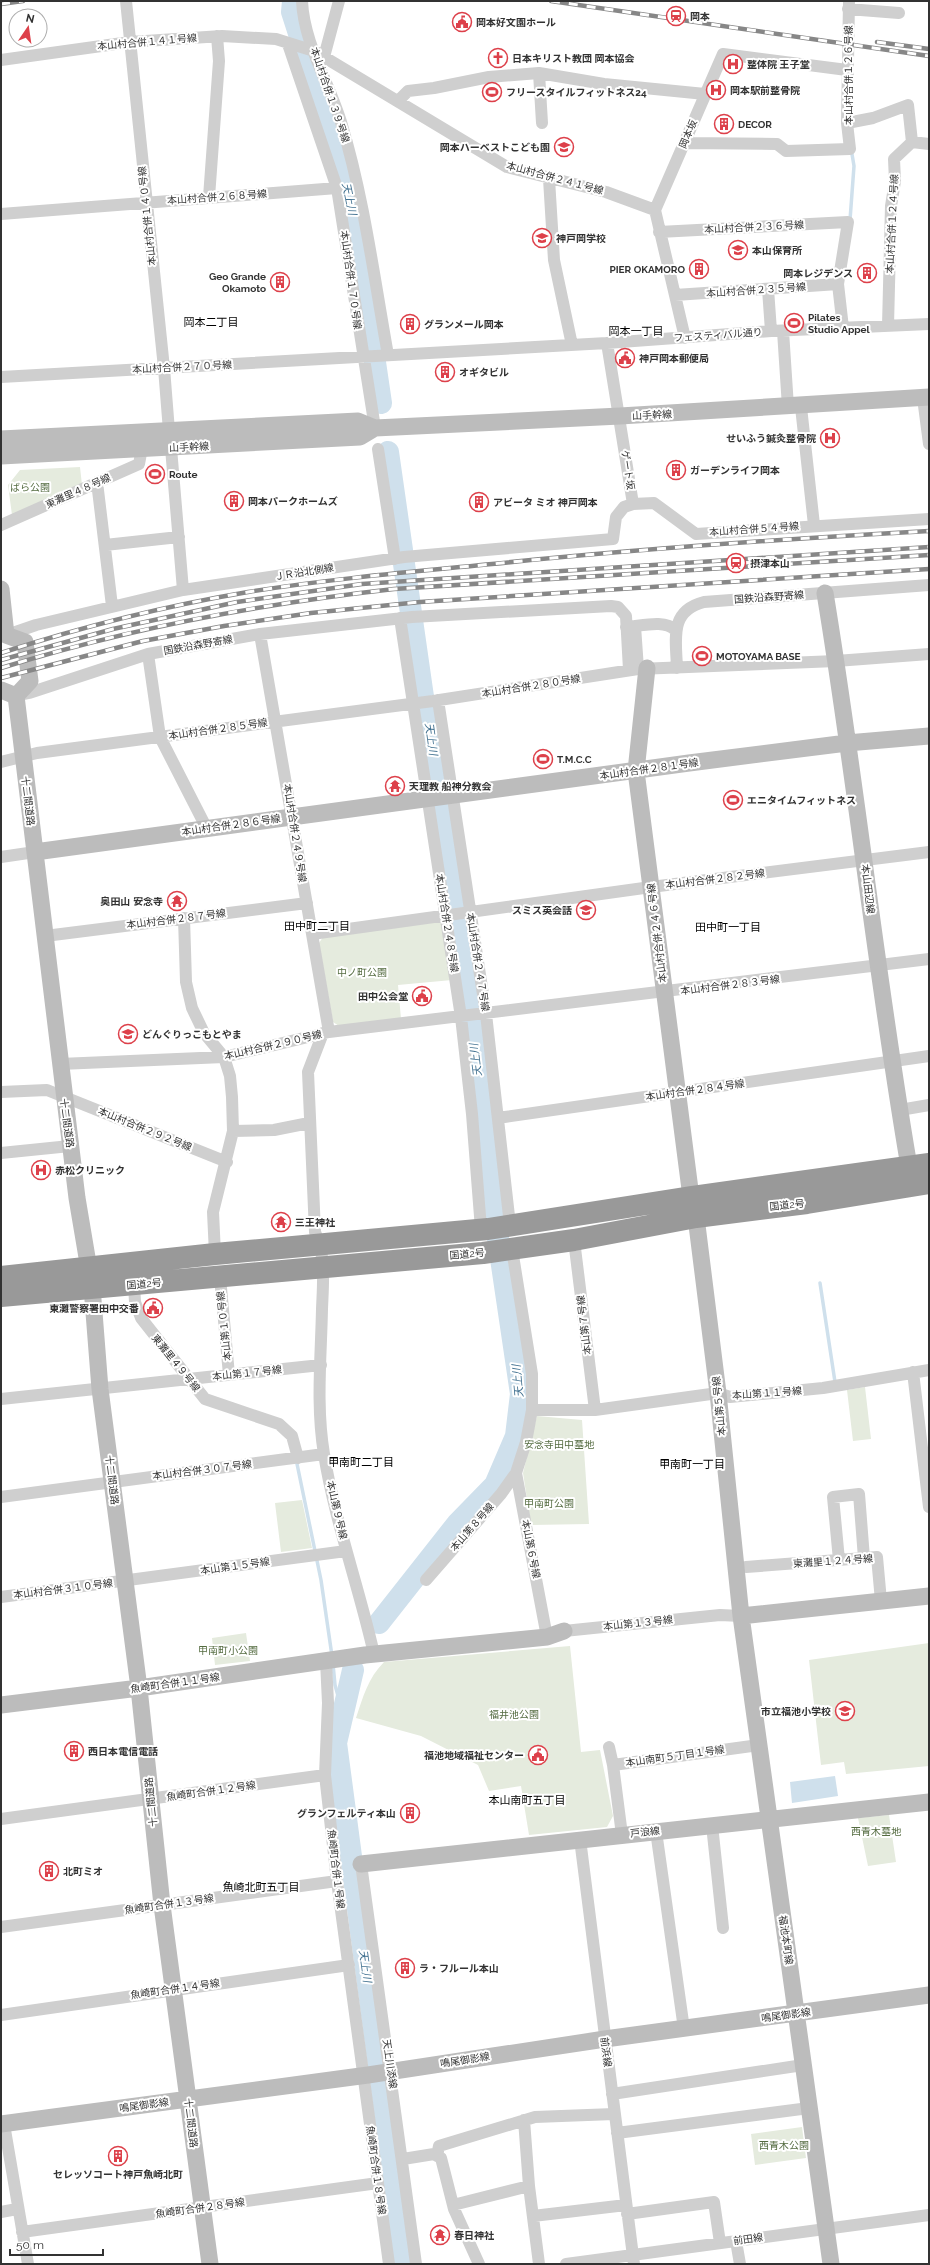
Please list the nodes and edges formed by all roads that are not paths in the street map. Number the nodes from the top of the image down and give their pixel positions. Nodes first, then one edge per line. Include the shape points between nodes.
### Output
1 (126, 1) edge
2 (302, 1) edge
3 (339, 1) edge
4 (849, 5) edge
5 (899, 14) dead end
6 (217, 36) junction
7 (130, 42) junction
8 (291, 44) junction
9 (315, 53) junction
10 (1, 60) edge
11 (847, 70) junction
12 (539, 73) junction
13 (705, 94) junction
14 (398, 101) junction
15 (542, 122) dead end
16 (847, 123) junction
17 (912, 142) junction
18 (684, 143) junction
19 (929, 144) edge
20 (550, 178) junction
21 (337, 188) junction
22 (209, 197) junction
23 (146, 202) junction
24 (655, 210) junction
25 (1, 214) edge
26 (659, 232) junction
27 (838, 284) junction
28 (768, 289) junction
29 (675, 295) junction
30 (929, 324) edge
31 (888, 326) junction
32 (843, 328) junction
33 (777, 331) junction
34 (685, 338) junction
35 (607, 343) junction
36 (572, 345) junction
37 (388, 355) junction
38 (362, 356) junction
39 (164, 368) junction
40 (1, 377) edge
41 (926, 397) edge
42 (795, 407) junction
43 (620, 416) junction
44 (375, 428) junction
45 (169, 431) junction
46 (1, 439) edge
47 (929, 444) edge
48 (142, 448) junction
49 (171, 448) junction
50 (378, 449) dead end
51 (1, 456) edge
52 (97, 482) junction
53 (633, 504) junction
54 (929, 519) edge
55 (1, 525) edge
56 (814, 525) junction
57 (179, 538) junction
58 (105, 545) junction
59 (395, 559) junction
60 (929, 585) edge
61 (1, 589) edge
62 (183, 590) junction
63 (825, 593) junction
64 (112, 606) junction
65 (400, 618) junction
66 (677, 626) junction
67 (634, 627) junction
68 (260, 634) junction
69 (3, 638) edge
70 (148, 654) junction
71 (929, 654) edge
72 (836, 661) junction
73 (678, 668) junction
74 (638, 669) junction
75 (6, 695) edge
76 (436, 701) junction
77 (413, 704) junction
78 (276, 721) junction
79 (929, 736) edge
80 (160, 737) junction
81 (847, 744) junction
82 (22, 756) junction
83 (1, 762) edge
84 (636, 771) junction
85 (452, 796) junction
86 (427, 800) junction
87 (294, 817) junction
88 (207, 829) junction
89 (35, 852) junction
90 (929, 852) edge
91 (1, 857) edge
92 (865, 859) junction
93 (651, 887) junction
94 (306, 903) junction
95 (470, 912) junction
96 (445, 915) junction
97 (184, 918) junction
98 (312, 934) junction
99 (45, 936) junction
100 (929, 959) edge
101 (878, 967) junction
102 (664, 993) junction
103 (486, 1014) junction
104 (461, 1017) junction
105 (326, 1033) junction
106 (929, 1056) edge
107 (224, 1057) junction
108 (892, 1062) junction
109 (60, 1064) junction
110 (1, 1092) edge
111 (677, 1093) junction
112 (64, 1096) junction
113 (929, 1106) edge
114 (900, 1110) junction
115 (498, 1118) junction
116 (309, 1123) junction
117 (233, 1132) junction
118 (70, 1146) junction
119 (1, 1153) edge
120 (227, 1162) junction
121 (920, 1175) edge
122 (693, 1207) junction
123 (496, 1227) junction
124 (574, 1240) junction
125 (320, 1243) junction
126 (504, 1250) junction
127 (215, 1254) junction
128 (323, 1266) junction
129 (1, 1277) edge
130 (220, 1277) junction
131 (90, 1278) junction
132 (134, 1284) junction
133 (1, 1296) edge
134 (321, 1364) junction
135 (929, 1370) edge
136 (913, 1372) junction
137 (229, 1375) junction
138 (188, 1379) junction
139 (100, 1389) junction
140 (718, 1393) junction
141 (1, 1399) edge
142 (532, 1410) junction
143 (595, 1410) junction
144 (324, 1454) junction
145 (295, 1458) junction
146 (516, 1473) junction
147 (112, 1482) junction
148 (928, 1487) edge
149 (1, 1497) edge
150 (929, 1507) edge
151 (346, 1551) junction
152 (864, 1558) junction
153 (839, 1560) junction
154 (746, 1567) dead end
155 (426, 1580) dead end
156 (125, 1582) junction
157 (929, 1596) edge
158 (1, 1597) edge
159 (881, 1601) junction
160 (741, 1616) junction
161 (564, 1631) joint
162 (547, 1637) junction
163 (370, 1654) junction
164 (348, 1658) joint
165 (326, 1661) junction
166 (139, 1688) junction
167 (1, 1705) edge
168 (759, 1745) junction
169 (609, 1747) dead end
170 (613, 1764) junction
171 (326, 1775) junction
172 (151, 1799) junction
173 (929, 1802) edge
174 (1, 1819) edge
175 (770, 1819) junction
176 (712, 1825) junction
177 (656, 1831) junction
178 (622, 1835) junction
179 (580, 1839) junction
180 (361, 1864) joint
181 (337, 1881) junction
182 (162, 1905) junction
183 (1, 1926) edge
184 (723, 1928) dead end
185 (349, 1965) junction
186 (174, 1989) junction
187 (929, 1995) edge
188 (796, 2013) junction
189 (1, 2015) edge
190 (684, 2029) junction
191 (605, 2039) junction
192 (804, 2065) junction
193 (389, 2072) junction
194 (366, 2075) junction
195 (612, 2094) junction
196 (188, 2099) junction
197 (809, 2108) junction
198 (614, 2114) junction
199 (524, 2120) junction
200 (3, 2124) edge
201 (617, 2134) junction
202 (437, 2156) junction
203 (403, 2159) junction
204 (378, 2184) junction
205 (529, 2186) junction
206 (453, 2205) junction
207 (202, 2208) junction
208 (17, 2209) junction
209 (627, 2210) junction
210 (1, 2212) edge
211 (929, 2215) edge
212 (533, 2216) junction
213 (826, 2228) junction
214 (22, 2232) junction
215 (736, 2241) junction
216 (720, 2243) junction
217 (634, 2260) edge
218 (28, 2264) edge
219 (210, 2264) edge
220 (389, 2264) edge
221 (416, 2264) edge
222 (479, 2264) edge
223 (539, 2264) edge
224 (566, 2264) edge
225 (740, 2264) edge
226 (831, 2264) edge

1 - 7 street, 本山村合併１４０号線
2 - 9 street, 本山村合併１３９号線 via 305,25
3 - 9 street
4 - 5 street
4 - 11 street, 本山村合併１２６号線
6 - 7 street, 本山村合併１４１号線
6 - 8 street, 本山村合併１４１号線 via 276,39
6 - 22 street via 219,61
7 - 10 street, 本山村合併１４１号線
7 - 23 street, 本山村合併１４０号線
8 - 9 street, 本山村合併１４１号線
8 - 21 street, 本山村合併１７０号線
9 - 14 street, 本山村合併２４１号線
9 - 37 street, 本山村合併１３９号線 via 341,121 360,191
11 - 13 street, 岡本坂 via 723,54
11 - 16 street, 本山村合併１２６号線
12 - 13 street via 604,84
12 - 14 street via 489,77 408,91
12 - 15 street
13 - 18 street, 岡本坂
14 - 20 street, 本山村合併２４１号線 via 507,167
16 - 17 street via 873,118 908,105
16 - 18 street, 本山村合併１２６号線 via 850,149 786,151 777,144
17 - 19 street
17 - 31 street, 本山村合併１２４号線 via 894,159
18 - 24 street, 岡本坂
20 - 24 street, 本山村合併２４１号線 via 606,192
20 - 36 street via 554,260
21 - 22 street, 本山村合併２６８号線
21 - 38 street, 本山村合併１７０号線
22 - 23 street, 本山村合併２６８号線
23 - 25 street, 本山村合併２６８号線
23 - 39 street, 本山村合併１４０号線
24 - 26 street
26 - 27 street, 本山村合併２３６号線 via 848,222
26 - 29 street
27 - 28 street, 本山村合併２３５号線
27 - 32 street
28 - 29 street, 本山村合併２３５号線
28 - 33 street
29 - 34 street
30 - 31 street, フェスティバル通り
31 - 32 street, フェスティバル通り
32 - 33 street, フェスティバル通り
33 - 34 street, フェスティバル通り
33 - 42 street
34 - 35 street, フェスティバル通り
35 - 36 street, フェスティバル通り
35 - 43 street, ゲート坂
36 - 37 street, フェスティバル通り
37 - 38 street, 本山村合併２７０号線
38 - 39 street, 本山村合併２７０号線
38 - 44 street, 本山村合併１７０号線
39 - 40 street, 本山村合併２７０号線
39 - 45 street, 本山村合併１４０号線
41 - 42 street, 山手幹線
41 - 47 street
42 - 43 street, 山手幹線
42 - 56 street
43 - 44 street, 山手幹線
43 - 53 street, ゲート坂
44 - 45 street, 山手幹線 via 358,421
44 - 49 street, 山手幹線 via 360,437
45 - 46 street, 山手幹線
48 - 49 street, 山手幹線
48 - 51 street, 山手幹線
48 - 52 street, 東灘里４８号線 via 139,464
49 - 57 street
50 - 59 street
52 - 55 street, 東灘里４８号線
52 - 58 street
53 - 56 street, 本山村合併５４号線 via 654,503 696,534
53 - 59 street, ＪＲ沿北側線 via 624,508 616,517 613,539
54 - 56 street, 本山村合併５４号線
57 - 58 street
57 - 62 street
58 - 64 street
59 - 62 street, ＪＲ沿北側線
60 - 63 street, 国鉄沿森野寄線
61 - 69 street
62 - 64 street, ＪＲ沿北側線
63 - 66 street, 国鉄沿森野寄線 via 704,602 691,605
63 - 72 street, 本山田辺線
64 - 69 street, ＪＲ沿北側線 via 36,625
65 - 67 street, 国鉄沿森野寄線 via 610,606 623,611
65 - 68 street, 国鉄沿森野寄線
65 - 77 street, 本山村合併２４８号線
66 - 67 street
66 - 73 street
67 - 74 street
68 - 70 street, 国鉄沿森野寄線
68 - 78 street, 本山村合併２４９号線
69 - 75 street via 24,642 30,681
70 - 75 street, 国鉄沿森野寄線 via 29,693
70 - 80 street
71 - 72 street, 本山村合併２８０号線
72 - 73 street, 本山村合併２８０号線
72 - 81 street, 本山田辺線
73 - 74 street, 本山村合併２８０号線
74 - 76 street, 本山村合併２８０号線
74 - 84 street, 本山村合併２４６号線
75 - 82 street, 十二間道路
76 - 77 street, 本山村合併２８０号線
76 - 85 street, 本山村合併２４７号線
77 - 78 street, 本山村合併２８５号線
77 - 86 street, 本山村合併２４８号線
78 - 80 street, 本山村合併２８５号線
78 - 87 street, 本山村合併２４９号線
79 - 81 street, 本山村合併２８１号線
80 - 82 street, 本山村合併２８５号線
80 - 88 street
81 - 84 street, 本山村合併２８１号線
81 - 92 street, 本山田辺線
82 - 83 street, 本山村合併２８５号線
82 - 89 street, 十二間道路
84 - 85 street, 本山村合併２８１号線
84 - 93 street, 本山村合併２４６号線
85 - 86 street, 本山村合併２８１号線
85 - 95 street, 本山村合併２４７号線
86 - 87 street, 本山村合併２８６号線
86 - 96 street, 本山村合併２４８号線
87 - 88 street, 本山村合併２８６号線
87 - 94 street, 本山村合併２４９号線
88 - 89 street, 本山村合併２８６号線
89 - 91 street
89 - 99 street, 十二間道路
90 - 92 street, 本山村合併２８２号線
92 - 93 street, 本山村合併２８２号線
92 - 101 street, 本山田辺線
93 - 95 street, 本山村合併２８２号線
93 - 102 street, 本山村合併２４６号線
94 - 97 street, 本山村合併２８７号線
94 - 98 street, 本山村合併２４９号線
95 - 96 street, 本山村合併２８２号線
95 - 103 street, 本山村合併２４７号線
96 - 98 street, 本山村合併２８２号線
96 - 104 street, 本山村合併２４８号線
97 - 99 street, 本山村合併２８７号線
97 - 107 street via 186,982 192,1008 204,1033
98 - 105 street, 本山村合併２４９号線
99 - 109 street, 十二間道路
100 - 101 street, 本山村合併２８３号線
101 - 102 street, 本山村合併２８３号線
101 - 108 street, 本山田辺線
102 - 103 street, 本山村合併２８３号線
102 - 111 street, 本山村合併２４６号線
103 - 104 street, 本山村合併２９０号線
103 - 115 street, 本山村合併２４７号線
104 - 105 street, 本山村合併２９０号線
104 - 123 street, 本山村合併２４８号線 via 472,1114
105 - 107 street, 本山村合併２９０号線
105 - 116 street, 本山第９号線 via 308,1072
106 - 108 street, 本山村合併２８４号線
107 - 109 street, 本山村合併２９０号線
107 - 117 street via 230,1076
108 - 111 street, 本山村合併２８４号線
108 - 114 street, 本山田辺線
109 - 112 street, 十二間道路
110 - 112 street, 本山村合併２９２号線 via 47,1090
111 - 115 street, 本山村合併２８４号線
111 - 122 street, 本山村合併２４６号線
112 - 118 street, 十二間道路
112 - 120 street, 本山村合併２９２号線
113 - 114 street
114 - 121 street, 本山田辺線
115 - 123 street, 本山村合併２４７号線
116 - 117 street via 274,1130
116 - 125 street, 本山第９号線 via 315,1232
117 - 120 street
118 - 119 street
118 - 131 street, 十二間道路
120 - 127 street via 214,1212
121 - 122 highway, 国道2号
122 - 123 highway, 国道2号
122 - 124 highway, 国道2号
122 - 140 street, 本山第５号線
123 - 125 highway, 国道2号
124 - 126 highway, 国道2号
124 - 143 street, 本山第７号線
125 - 127 highway, 国道2号
125 - 128 street, 本山第９号線
126 - 128 highway, 国道2号
126 - 142 street, 本山第６号線 via 532,1374
127 - 131 highway, 国道2号
128 - 130 highway, 国道2号
128 - 134 street, 本山第９号線
129 - 131 highway, 国道2号
130 - 132 highway, 国道2号
130 - 137 street, 本山第１０号線
131 - 132 highway, 国道2号
131 - 133 highway, 国道2号
131 - 139 street, 十二間道路
132 - 138 street, 東灘里４９号線 via 135,1302 141,1318
134 - 137 street, 本山第１７号線
134 - 144 street, 本山第９号線 via 318,1399
135 - 136 street, 本山第１１号線
136 - 140 street, 本山第１１号線 via 823,1388 730,1396
136 - 148 street
137 - 138 street, 本山第１７号線
138 - 139 street, 本山第１７号線
138 - 145 street, 東灘里４９号線 via 205,1399 279,1424 292,1436
139 - 141 street, 本山第１７号線
139 - 147 street, 十二間道路
140 - 143 street, 本山第１１号線
140 - 160 street, 本山第５号線
142 - 143 street, 本山第１１号線
142 - 146 street, 本山第６号線 via 526,1442
144 - 145 street, 本山村合併３０７号線
144 - 151 street, 本山第９号線
145 - 147 street, 本山村合併３０７号線
146 - 155 street, 本山第８号線 via 501,1494
146 - 162 street, 本山第６号線
147 - 149 street, 本山村合併３０７号線
147 - 156 street, 十二間道路
148 - 150 street
151 - 156 street, 本山第１５号線
151 - 163 street, 本山第９号線
152 - 153 street, 東灘里１２４号線
152 - 153 street via 858,1494 834,1497
152 - 159 street, 東灘里１２４号線 via 877,1556
153 - 154 street, 東灘里１２４号線
156 - 158 street, 本山村合併３１０号線
156 - 166 street, 十二間道路
157 - 159 street, 本山第１３号線
159 - 160 street, 本山第１３号線
160 - 161 street, 本山第１３号線 via 720,1614
160 - 168 street, 福池本町線
161 - 162 street, 本山第１３号線
162 - 163 street, 本山第１３号線
163 - 164 street, 本山第１３号線
164 - 165 street, 魚崎町合併１１号線
165 - 166 street, 魚崎町合併１１号線
165 - 171 street, 魚崎町合併１号線
166 - 167 street, 魚崎町合併１１号線
166 - 172 street, 十二間道路
168 - 170 street, 本山南町５丁目１号線
168 - 175 street, 福池本町線
169 - 170 street
170 - 178 street, 本山南町５丁目１号線
171 - 172 street, 魚崎町合併１２号線
171 - 181 street, 魚崎町合併１号線
172 - 174 street, 魚崎町合併１２号線
172 - 182 street, 十二間道路
173 - 175 street, 戸浪線
175 - 176 street, 戸浪線
175 - 188 street, 福池本町線
176 - 177 street, 戸浪線
176 - 184 street
177 - 178 street, 戸浪線
177 - 190 street
178 - 179 street, 戸浪線
179 - 180 street, 戸浪線
179 - 191 street, 前浜線
180 - 193 street, 天上川添線
181 - 182 street, 魚崎町合併１３号線
181 - 185 street, 魚崎町合併１号線
182 - 183 street, 魚崎町合併１３号線
182 - 186 street, 十二間道路
185 - 186 street, 魚崎町合併１４号線
185 - 194 street, 魚崎町合併１号線
186 - 189 street, 魚崎町合併１４号線
186 - 196 street, 十二間道路
187 - 188 street, 鳴尾御影線
188 - 190 street, 鳴尾御影線
188 - 192 street, 福池本町線
190 - 191 street, 鳴尾御影線
191 - 193 street, 鳴尾御影線
191 - 195 street, 前浜線
192 - 195 street
192 - 197 street, 福池本町線
193 - 194 street, 鳴尾御影線
193 - 203 street, 天上川添線
194 - 196 street, 鳴尾御影線
194 - 204 street, 魚崎町合併１８号線
195 - 198 street, 前浜線
196 - 200 street, 鳴尾御影線
196 - 207 street, 十二間道路
197 - 201 street
197 - 213 street, 福池本町線
198 - 199 street via 535,2117
198 - 201 street, 前浜線
199 - 202 street via 439,2146
199 - 205 street
200 - 208 street
201 - 209 street, 前浜線
202 - 203 street via 434,2154
202 - 206 street via 441,2158
203 - 221 street, 天上川添線
204 - 207 street, 魚崎町合併２８号線
204 - 220 street, 魚崎町合併１８号線
205 - 206 street
205 - 212 street
206 - 222 street
207 - 214 street, 魚崎町合併２８号線
207 - 219 street, 十二間道路
208 - 210 street
208 - 214 street
209 - 212 street
209 - 216 street via 714,2202
209 - 217 street, 前浜線
211 - 213 street, 前田線
212 - 223 street
213 - 215 street, 前田線
213 - 226 street, 福池本町線
214 - 218 street
215 - 216 street, 前田線
215 - 225 street
216 - 217 street, 前田線
217 - 224 street, 前田線

